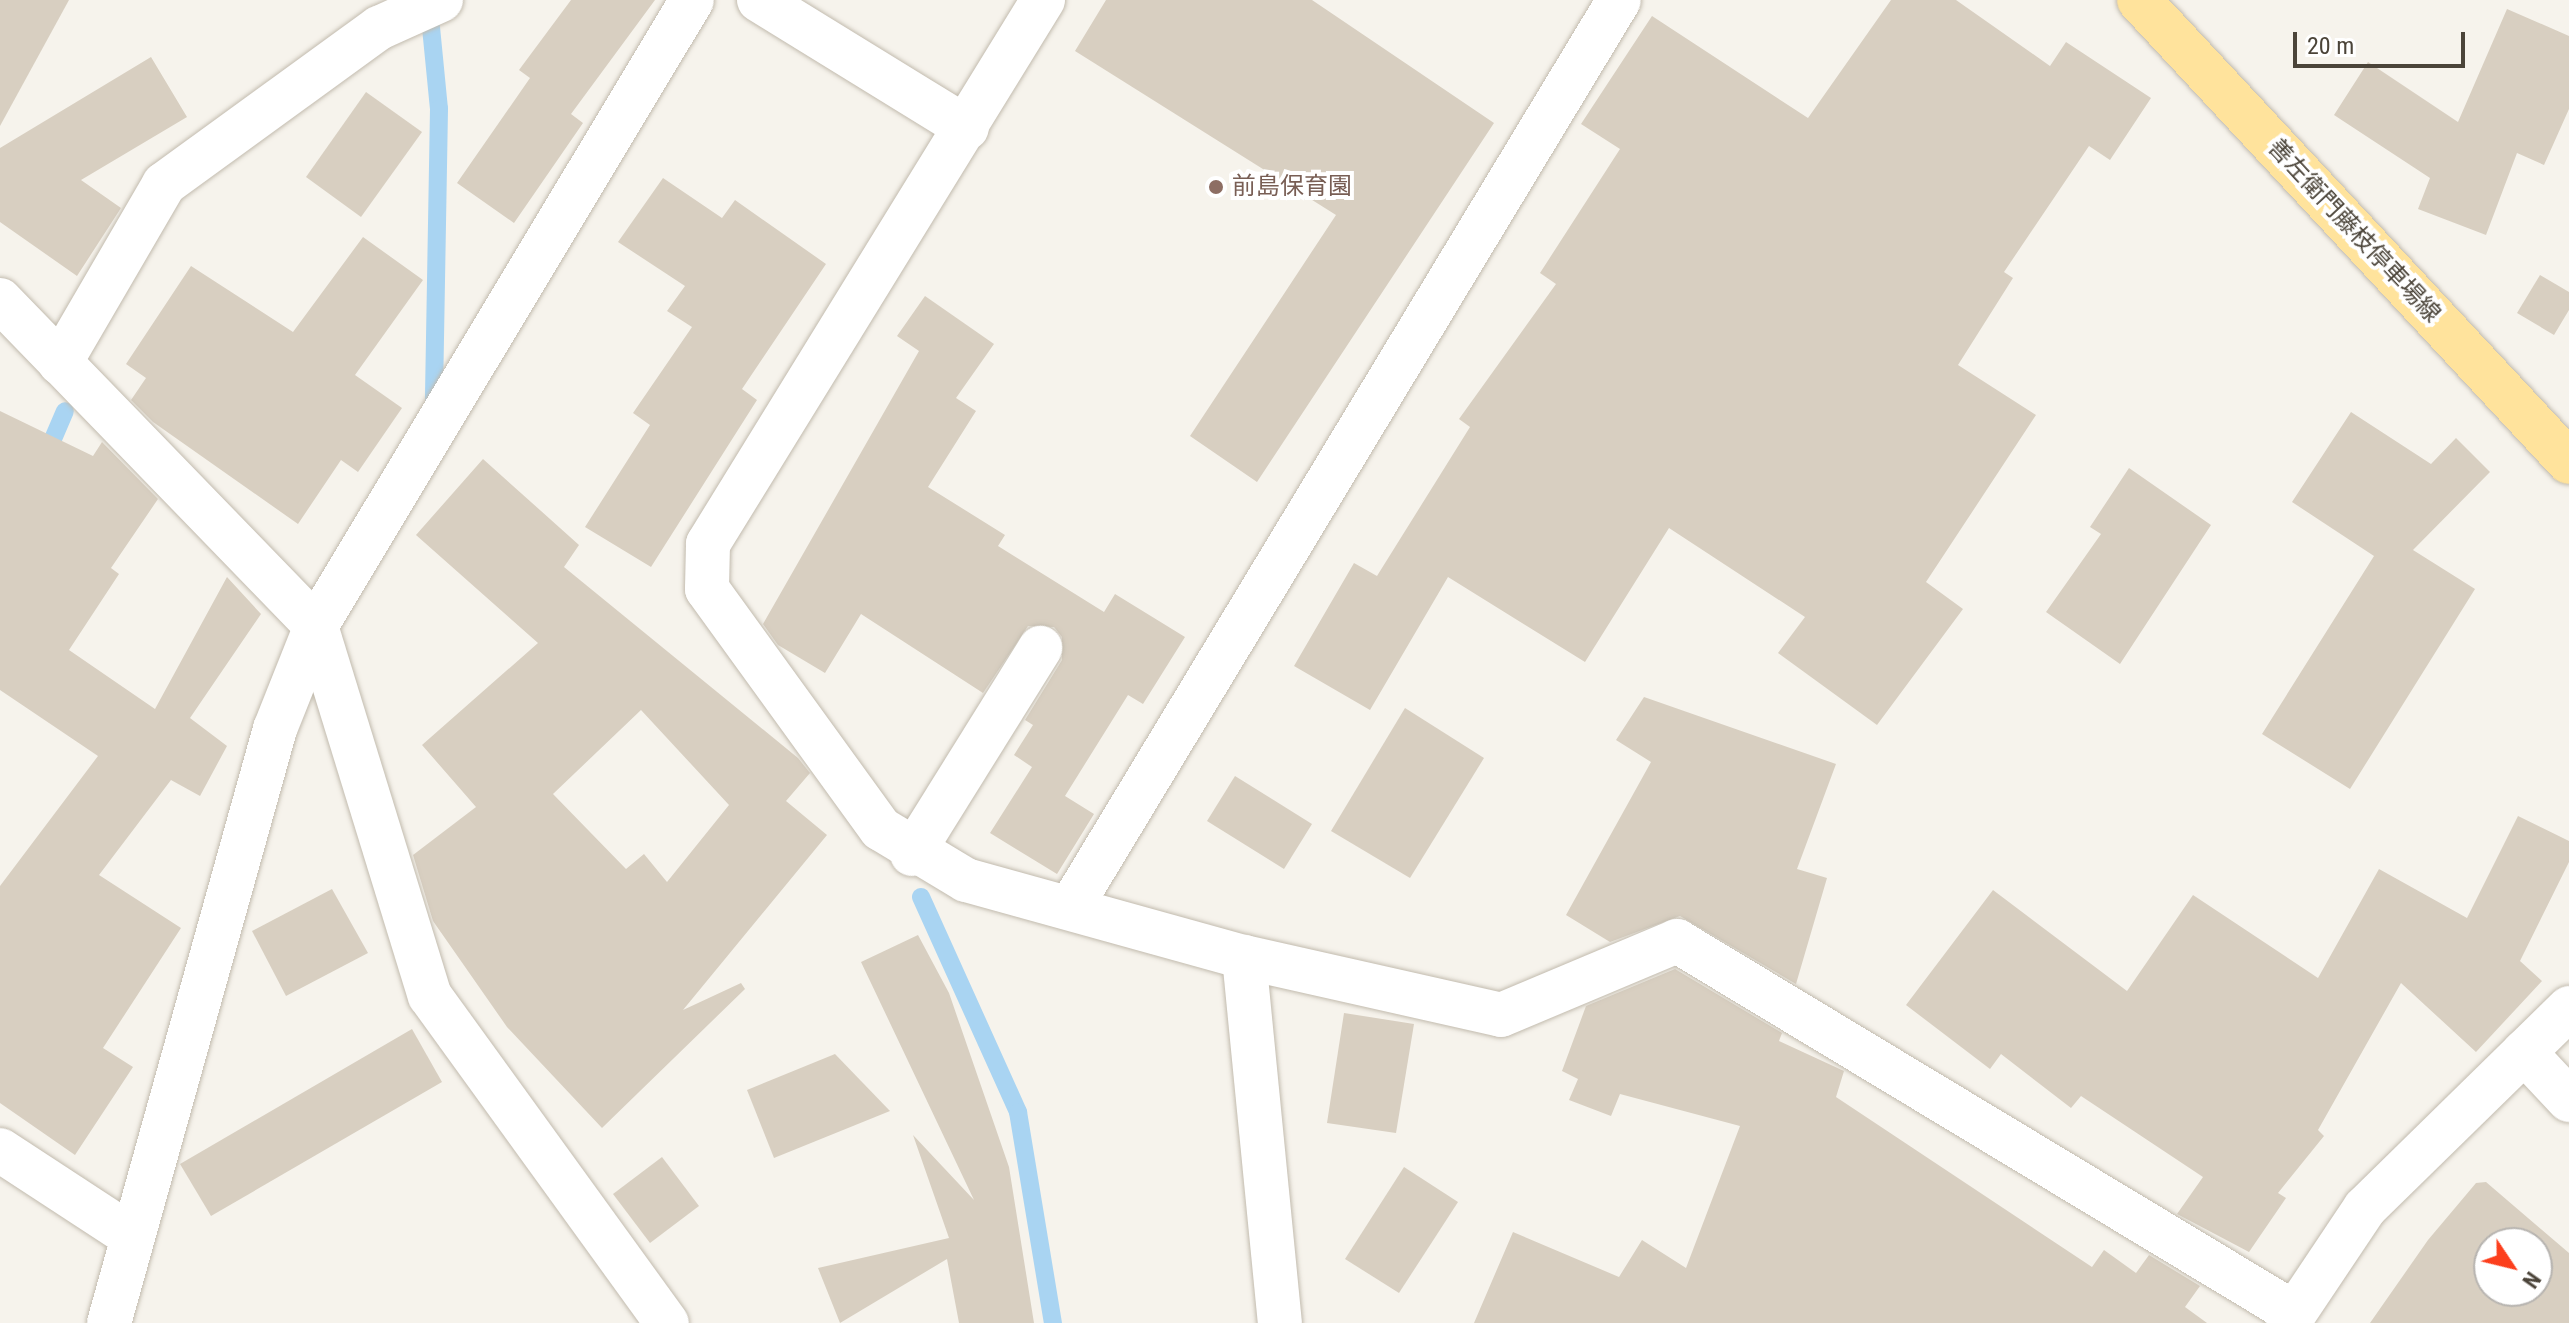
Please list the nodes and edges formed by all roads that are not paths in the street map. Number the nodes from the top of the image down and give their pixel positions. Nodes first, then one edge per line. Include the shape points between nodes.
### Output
1 (692, 0) edge
2 (759, 0) edge
3 (1043, 0) edge
4 (1619, 0) edge
5 (2139, 0) edge
6 (427, 5) edge
7 (967, 128) junction
8 (0, 300) edge
9 (60, 363) junction
10 (2569, 462) edge
11 (316, 626) junction
12 (1040, 648) dead end
13 (912, 854) junction
14 (1072, 905) junction
15 (1244, 957) junction
16 (2569, 1008) edge
17 (2524, 1052) junction
18 (2569, 1100) edge
19 (0, 1150) edge
20 (130, 1235) junction
21 (2291, 1318) edge
22 (109, 1323) edge
23 (667, 1323) edge
24 (1280, 1323) edge

1 - 11 street
2 - 7 street
3 - 7 street
4 - 14 street
5 - 10 main road, 善左衛門藤枝停車場線
6 - 9 street via 164,184
7 - 13 street via 708,544 707,589 881,829
8 - 9 street
9 - 11 street
11 - 20 street via 275,729
11 - 23 street via 430,996
12 - 13 street
13 - 14 street via 966,880
14 - 15 street
15 - 21 street via 1501,1015 1677,941
15 - 24 street
16 - 17 street
17 - 18 street
17 - 21 street via 2365,1208
19 - 20 street
20 - 22 street

